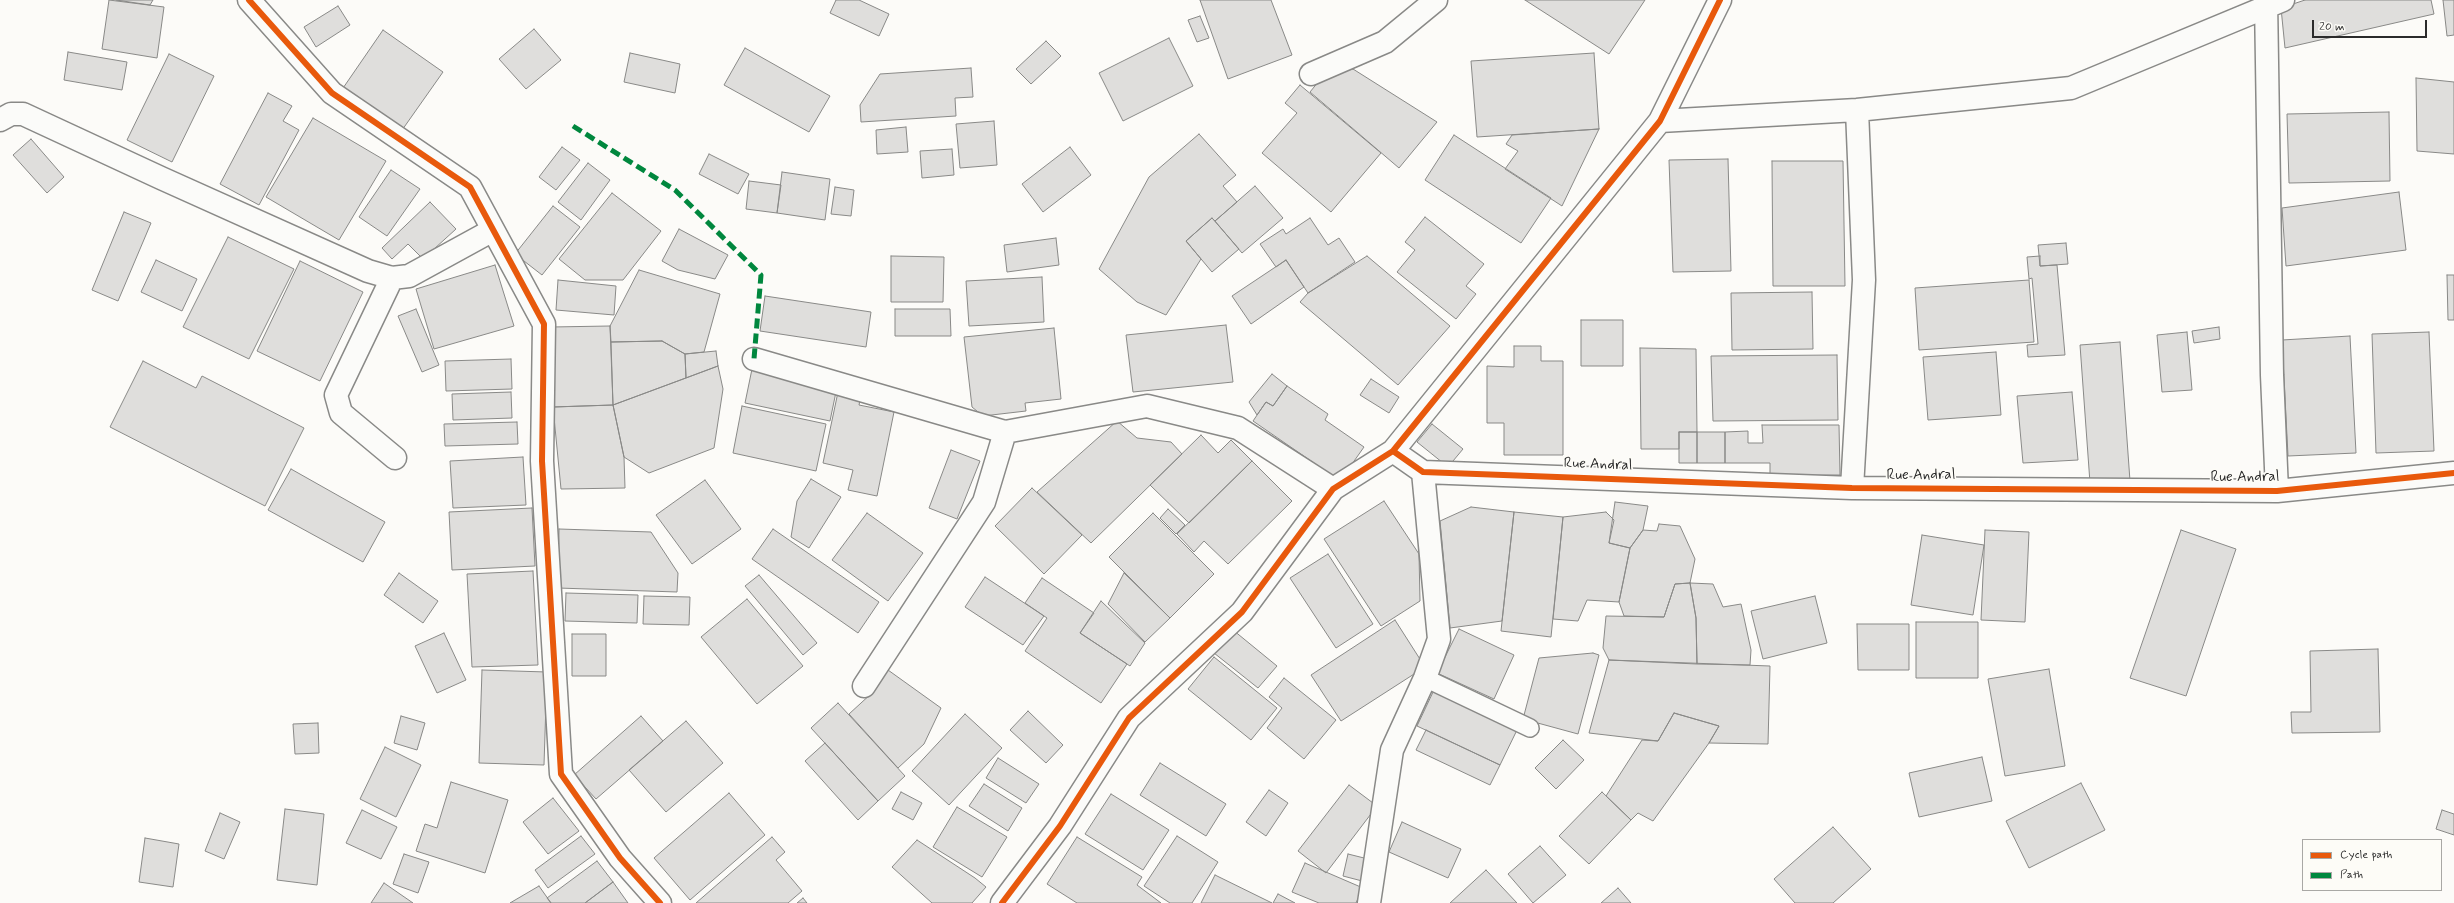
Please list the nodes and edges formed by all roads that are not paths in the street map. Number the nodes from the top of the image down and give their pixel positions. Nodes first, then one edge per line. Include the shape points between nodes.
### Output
1 (249, 0) edge
2 (1436, 0) edge
3 (1720, 0) edge
4 (2271, 2) edge
5 (1311, 74) dead end
6 (1857, 110) junction
7 (0, 120) edge
8 (1660, 120) junction
9 (492, 230) junction
10 (392, 278) junction
11 (754, 359) dead end
12 (1005, 432) junction
13 (1393, 451) junction
14 (395, 458) dead end
15 (1423, 472) junction
16 (2454, 473) edge
17 (1852, 488) junction
18 (1333, 489) junction
19 (2277, 491) junction
20 (1425, 678) junction
21 (864, 686) dead end
22 (1530, 728) dead end
23 (660, 903) edge
24 (1002, 903) edge
25 (1369, 903) edge

1 - 9 street via 332,93 470,188
2 - 5 street via 1386,42
3 - 8 street
4 - 6 street via 2071,88
4 - 19 street via 2272,375
6 - 8 street
6 - 17 street via 1864,280
7 - 10 street via 11,114 23,114 368,271
8 - 13 street
9 - 10 street via 409,276
9 - 23 street via 544,324 542,461 561,774 620,858
10 - 14 street via 336,395 341,413
11 - 12 street
12 - 18 street via 1147,406 1238,428
12 - 21 street via 984,502
13 - 15 street
13 - 18 street
15 - 17 street, Rue Andral
15 - 20 street via 1439,639
16 - 19 street, Rue Andral
17 - 19 street, Rue Andral
18 - 24 street via 1242,612 1129,718 1060,826
20 - 22 lane
20 - 25 street via 1392,750

